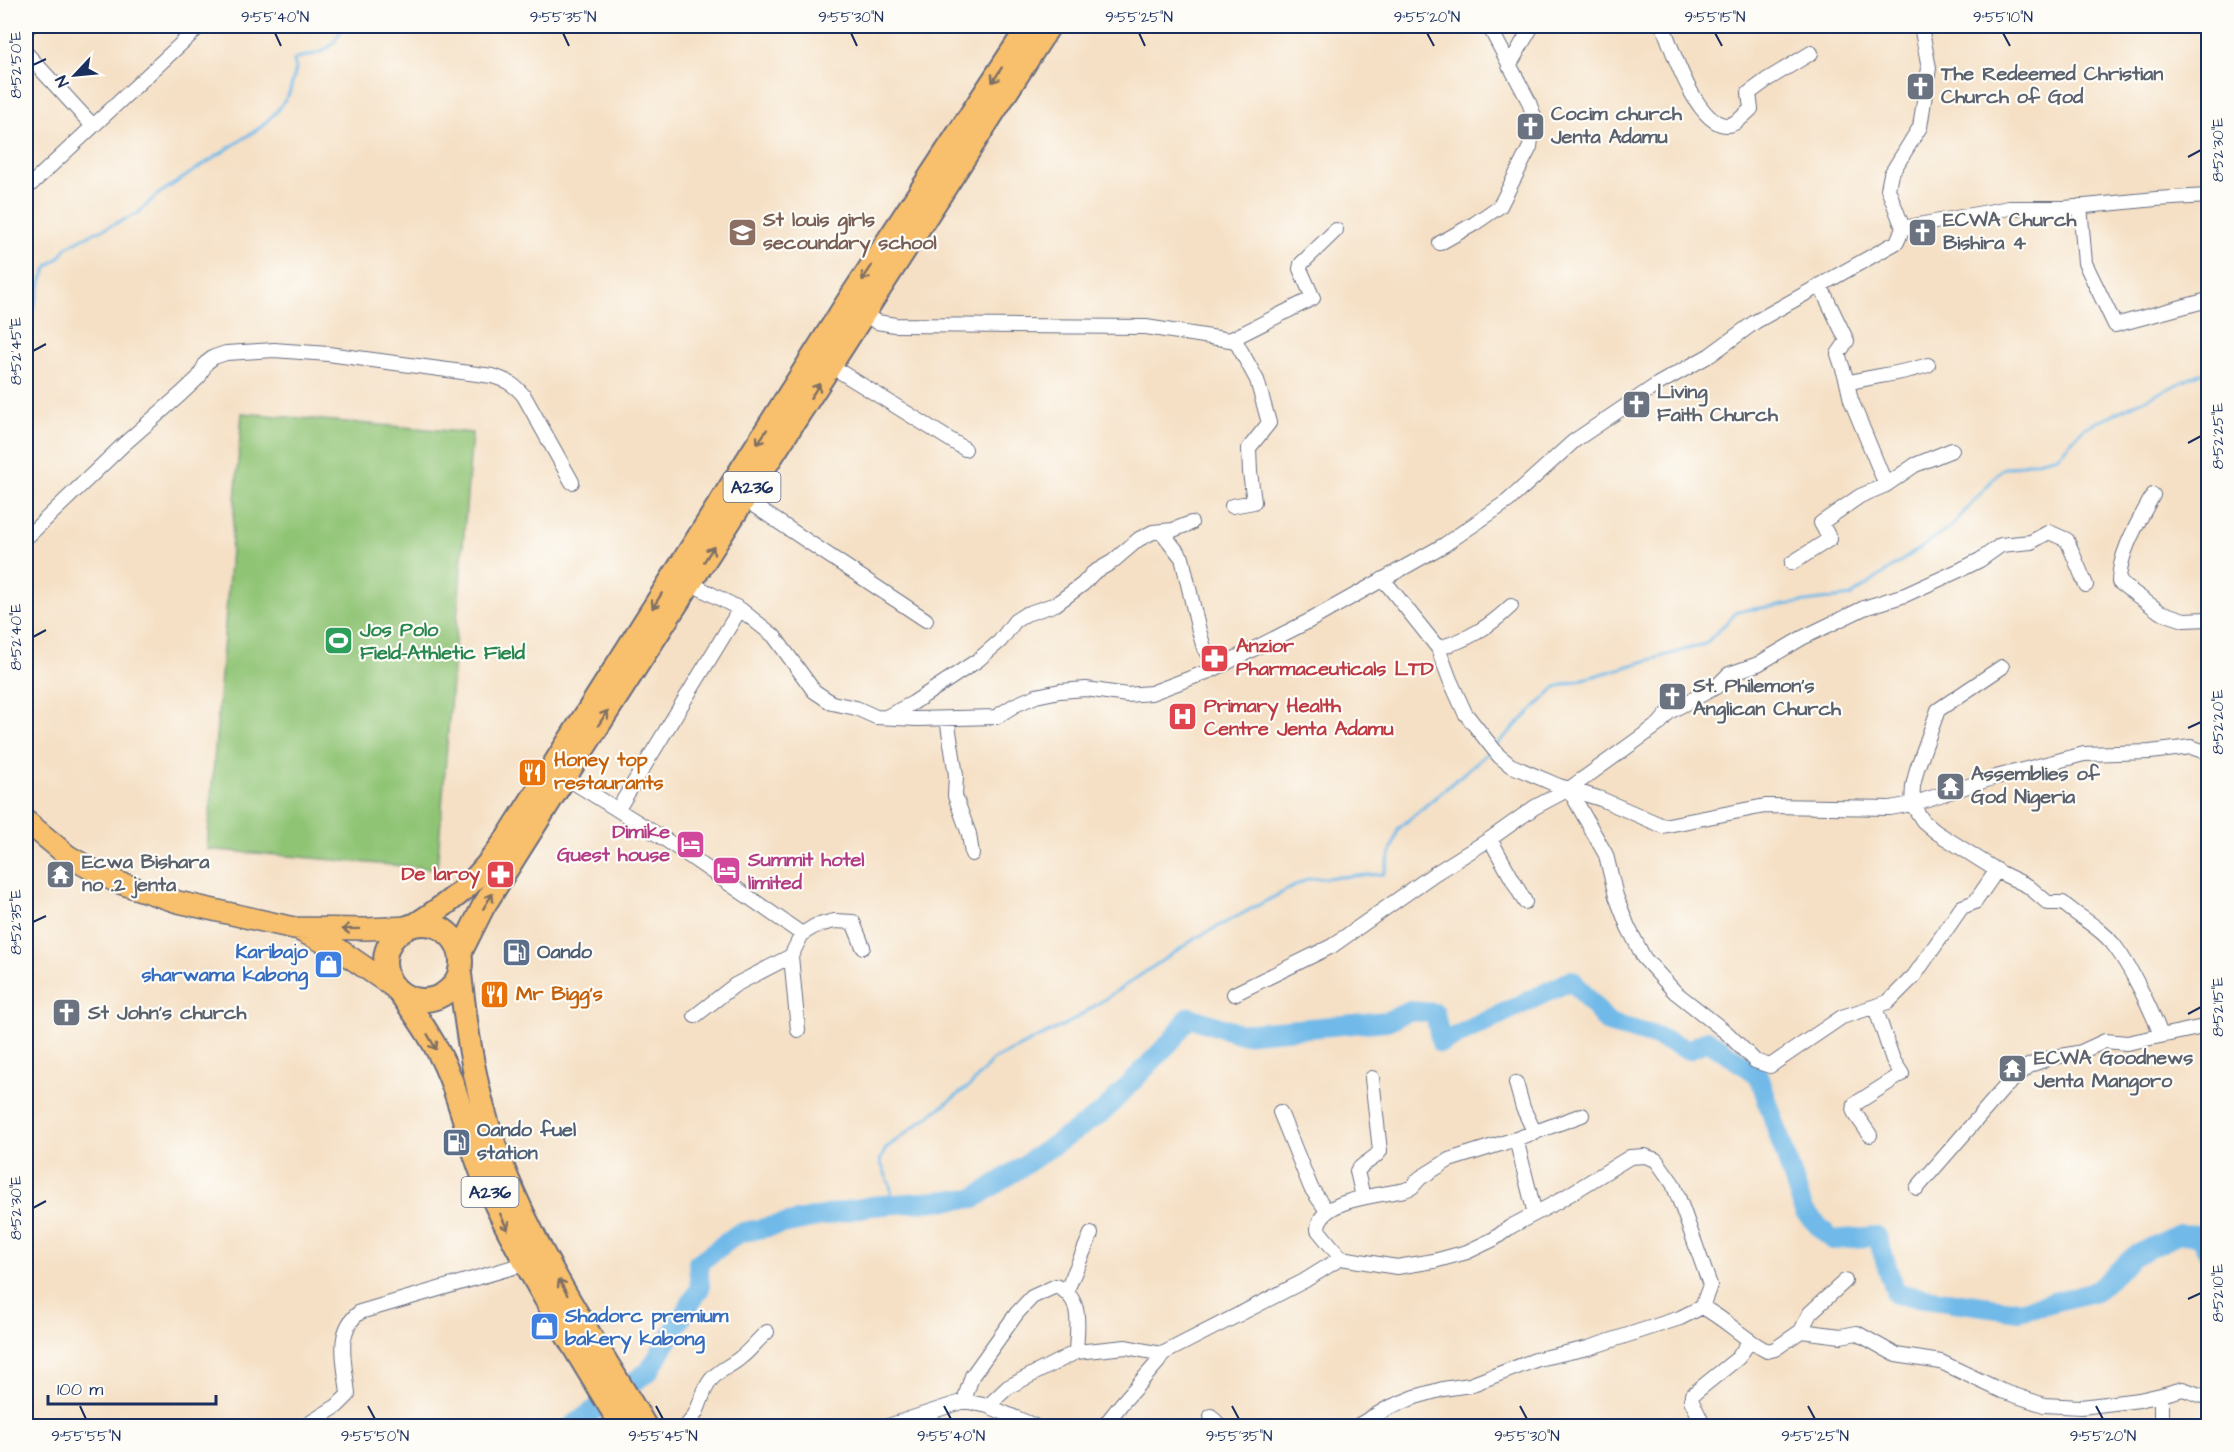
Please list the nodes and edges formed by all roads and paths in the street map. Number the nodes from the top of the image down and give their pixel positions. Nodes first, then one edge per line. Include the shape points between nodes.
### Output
1 (200, 26) edge
2 (1029, 26) edge
3 (1049, 26) edge
4 (1489, 26) edge
5 (1532, 26) edge
6 (1663, 26) edge
7 (1921, 26) edge
8 (26, 53) edge
9 (1811, 53) dead end
10 (1509, 66) junction
11 (93, 126) junction
12 (26, 189) edge
13 (2208, 196) edge
14 (2080, 206) junction
15 (1903, 228) junction
16 (1336, 230) dead end
17 (1440, 243) dead end
18 (1820, 285) junction
19 (2208, 300) edge
20 (855, 308) junction
21 (1234, 338) junction
22 (1928, 365) dead end
23 (831, 366) junction
24 (1847, 383) junction
25 (965, 449) dead end
26 (1952, 450) dead end
27 (572, 482) dead end
28 (1886, 485) junction
29 (2153, 495) dead end
30 (744, 499) junction
31 (1232, 506) dead end
32 (1191, 523) dead end
33 (1162, 531) junction
34 (26, 538) edge
35 (1792, 563) dead end
36 (1383, 579) junction
37 (690, 583) junction
38 (2086, 585) dead end
39 (1511, 606) dead end
40 (740, 609) junction
41 (2208, 619) edge
42 (926, 621) dead end
43 (1438, 648) junction
44 (2002, 667) dead end
45 (1215, 668) junction
46 (884, 718) junction
47 (947, 719) junction
48 (2208, 753) edge
49 (565, 777) junction
50 (1569, 789) junction
51 (1912, 804) junction
52 (618, 809) junction
53 (26, 821) edge
54 (1490, 839) junction
55 (972, 854) dead end
56 (1997, 870) junction
57 (1525, 902) dead end
58 (412, 926) junction
59 (294, 928) junction
60 (802, 934) junction
61 (863, 947) dead end
62 (791, 956) junction
63 (460, 963) junction
64 (397, 991) junction
65 (1234, 994) dead end
66 (1875, 1007) junction
67 (694, 1016) dead end
68 (2208, 1026) edge
69 (798, 1030) dead end
70 (2161, 1035) junction
71 (1372, 1078) dead end
72 (1516, 1083) dead end
73 (1280, 1112) dead end
74 (1582, 1115) dead end
75 (1534, 1133) junction
76 (1870, 1136) dead end
77 (1516, 1139) junction
78 (1917, 1188) dead end
79 (1363, 1197) junction
80 (1327, 1211) junction
81 (1535, 1214) junction
82 (1091, 1234) dead end
83 (1341, 1258) junction
84 (524, 1264) junction
85 (1845, 1281) dead end
86 (1066, 1290) junction
87 (1702, 1307) junction
88 (1801, 1330) junction
89 (767, 1332) dead end
90 (1749, 1342) junction
91 (1076, 1352) junction
92 (1162, 1354) junction
93 (605, 1380) junction
94 (2161, 1395) junction
95 (2208, 1398) edge
96 (964, 1401) junction
97 (988, 1406) junction
98 (631, 1421) edge
99 (1016, 1422) edge
100 (305, 1426) edge
101 (686, 1426) edge
102 (888, 1426) edge
103 (1035, 1426) edge
104 (1104, 1426) edge
105 (1357, 1426) edge
106 (1704, 1426) edge
107 (2161, 1426) edge

1 - 11 street
2 -> 20 highway, A236
3 - 20 highway, A236
4 - 10 street
5 - 10 street
6 - 9 street via 1691,92 1705,113 1721,124 1740,120 1751,109 1749,93
7 - 15 street via 1929,68 1920,126 1891,174 1888,189
8 - 11 street
10 - 17 street via 1534,116 1530,147 1500,206
11 - 12 street
13 - 14 street
14 - 15 street via 2009,208
14 - 19 street via 2085,263 2115,325
15 - 18 street via 1897,242
16 - 21 street via 1301,264 1313,298
18 - 24 street via 1847,341 1838,354
18 - 36 street via 1658,384 1574,441 1508,501 1472,527
20 - 21 street via 878,321 896,325 1146,327
20 - 23 highway, A236
20 -> 58 highway, A236 via 487,867 450,903
21 - 31 street via 1257,380 1269,423 1249,448 1254,502
22 - 24 street
23 - 25 street
30 -> 23 highway, A236
24 - 28 street
26 - 28 street via 1915,465
27 - 34 street via 524,396 507,380 328,354 274,350 226,353 206,363 199,377
28 - 35 street via 1860,496 1821,523 1830,539
29 - 41 street via 2119,569 2119,582 2160,612 2184,620
37 -> 30 highway, A236
30 - 42 street
32 - 33 street
33 - 45 street via 1182,558 1201,638
33 - 46 street via 1139,539 1056,604 1015,621 978,660
36 - 43 street
36 - 45 street
37 - 40 street
49 -> 37 highway, A236
38 - 50 street via 2067,540 2049,532 2031,542 2001,545 1962,569 1905,595 1864,608 1758,664 1729,674 1716,687 1669,712 1659,724
39 - 43 street via 1473,636
40 - 46 street via 774,636 814,691 832,703
40 - 52 street
43 - 50 street via 1466,713 1484,740 1510,765
44 - 51 street via 1938,710 1915,777
45 - 47 street via 1151,693 1127,695 1086,688 1060,691 1025,701 996,717
46 - 47 street
47 - 55 street via 956,775 955,796
48 - 51 street via 2190,747 2084,754
49 - 52 street
63 -> 49 highway, A236 via 483,907
50 - 51 street via 1663,826 1765,806 1890,808
50 - 54 street via 1534,807
50 - 66 street via 1606,855 1616,896 1644,958 1675,992 1755,1061 1770,1066 1842,1017
51 - 56 street via 1936,832
52 - 60 street
53 - 59 main road via 68,856 117,882 178,902
54 - 57 street
54 - 65 street via 1332,946
56 - 66 street via 1975,902 1962,907 1914,976 1888,1002
56 - 70 street via 2028,886 2048,903 2063,903 2113,944
58 -> 59 main road
58 - 63 highway via 427,924 448,933 456,942
58 - 64 highway, A236 via 395,936 387,950 385,966
59 - 64 main road via 339,949
60 - 61 street via 834,921 853,922
60 - 62 street
62 - 67 street via 735,985
62 - 69 street
63 - 64 highway, A236 via 452,988 439,998 415,1000
93 -> 63 highway, A236 via 495,1148 474,1073
64 -> 84 highway, A236 via 440,1055 480,1171
66 - 76 street via 1893,1060 1902,1074 1855,1104 1854,1112
68 - 70 street
70 - 78 street via 2127,1043 2105,1041 2081,1052 2030,1065 2004,1088
71 - 79 street via 1380,1151 1357,1171
72 - 75 street
73 - 80 street via 1311,1188
74 - 75 street
75 - 77 street
77 - 79 street via 1449,1160 1406,1190
77 - 81 street
79 - 80 street
80 - 83 street via 1318,1230
81 - 83 street via 1467,1252 1434,1261 1397,1267
81 - 87 street via 1630,1157 1656,1160 1673,1184 1710,1286
82 - 86 street
83 - 92 street
84 - 93 highway, A236
84 - 100 street via 360,1312 352,1318 342,1339 348,1395
85 - 88 street via 1810,1313
86 - 91 street via 1077,1312
86 - 96 street via 1056,1286 1032,1297 982,1360
87 - 90 street
87 - 105 street via 1588,1348 1538,1359 1470,1385 1415,1397
88 - 90 street via 1767,1352
88 - 94 street via 1841,1336 1857,1333 1896,1355 1941,1362 2044,1405 2081,1407
89 - 101 street via 742,1357 711,1379 696,1417
90 - 106 street via 1738,1358 1692,1395
91 - 92 street via 1126,1347
91 - 97 street via 1008,1387
92 - 104 street
93 - 98 highway, A236
94 - 95 street via 2183,1389
94 - 107 street
96 - 97 street
96 - 102 street
97 - 99 street
99 - 103 street

